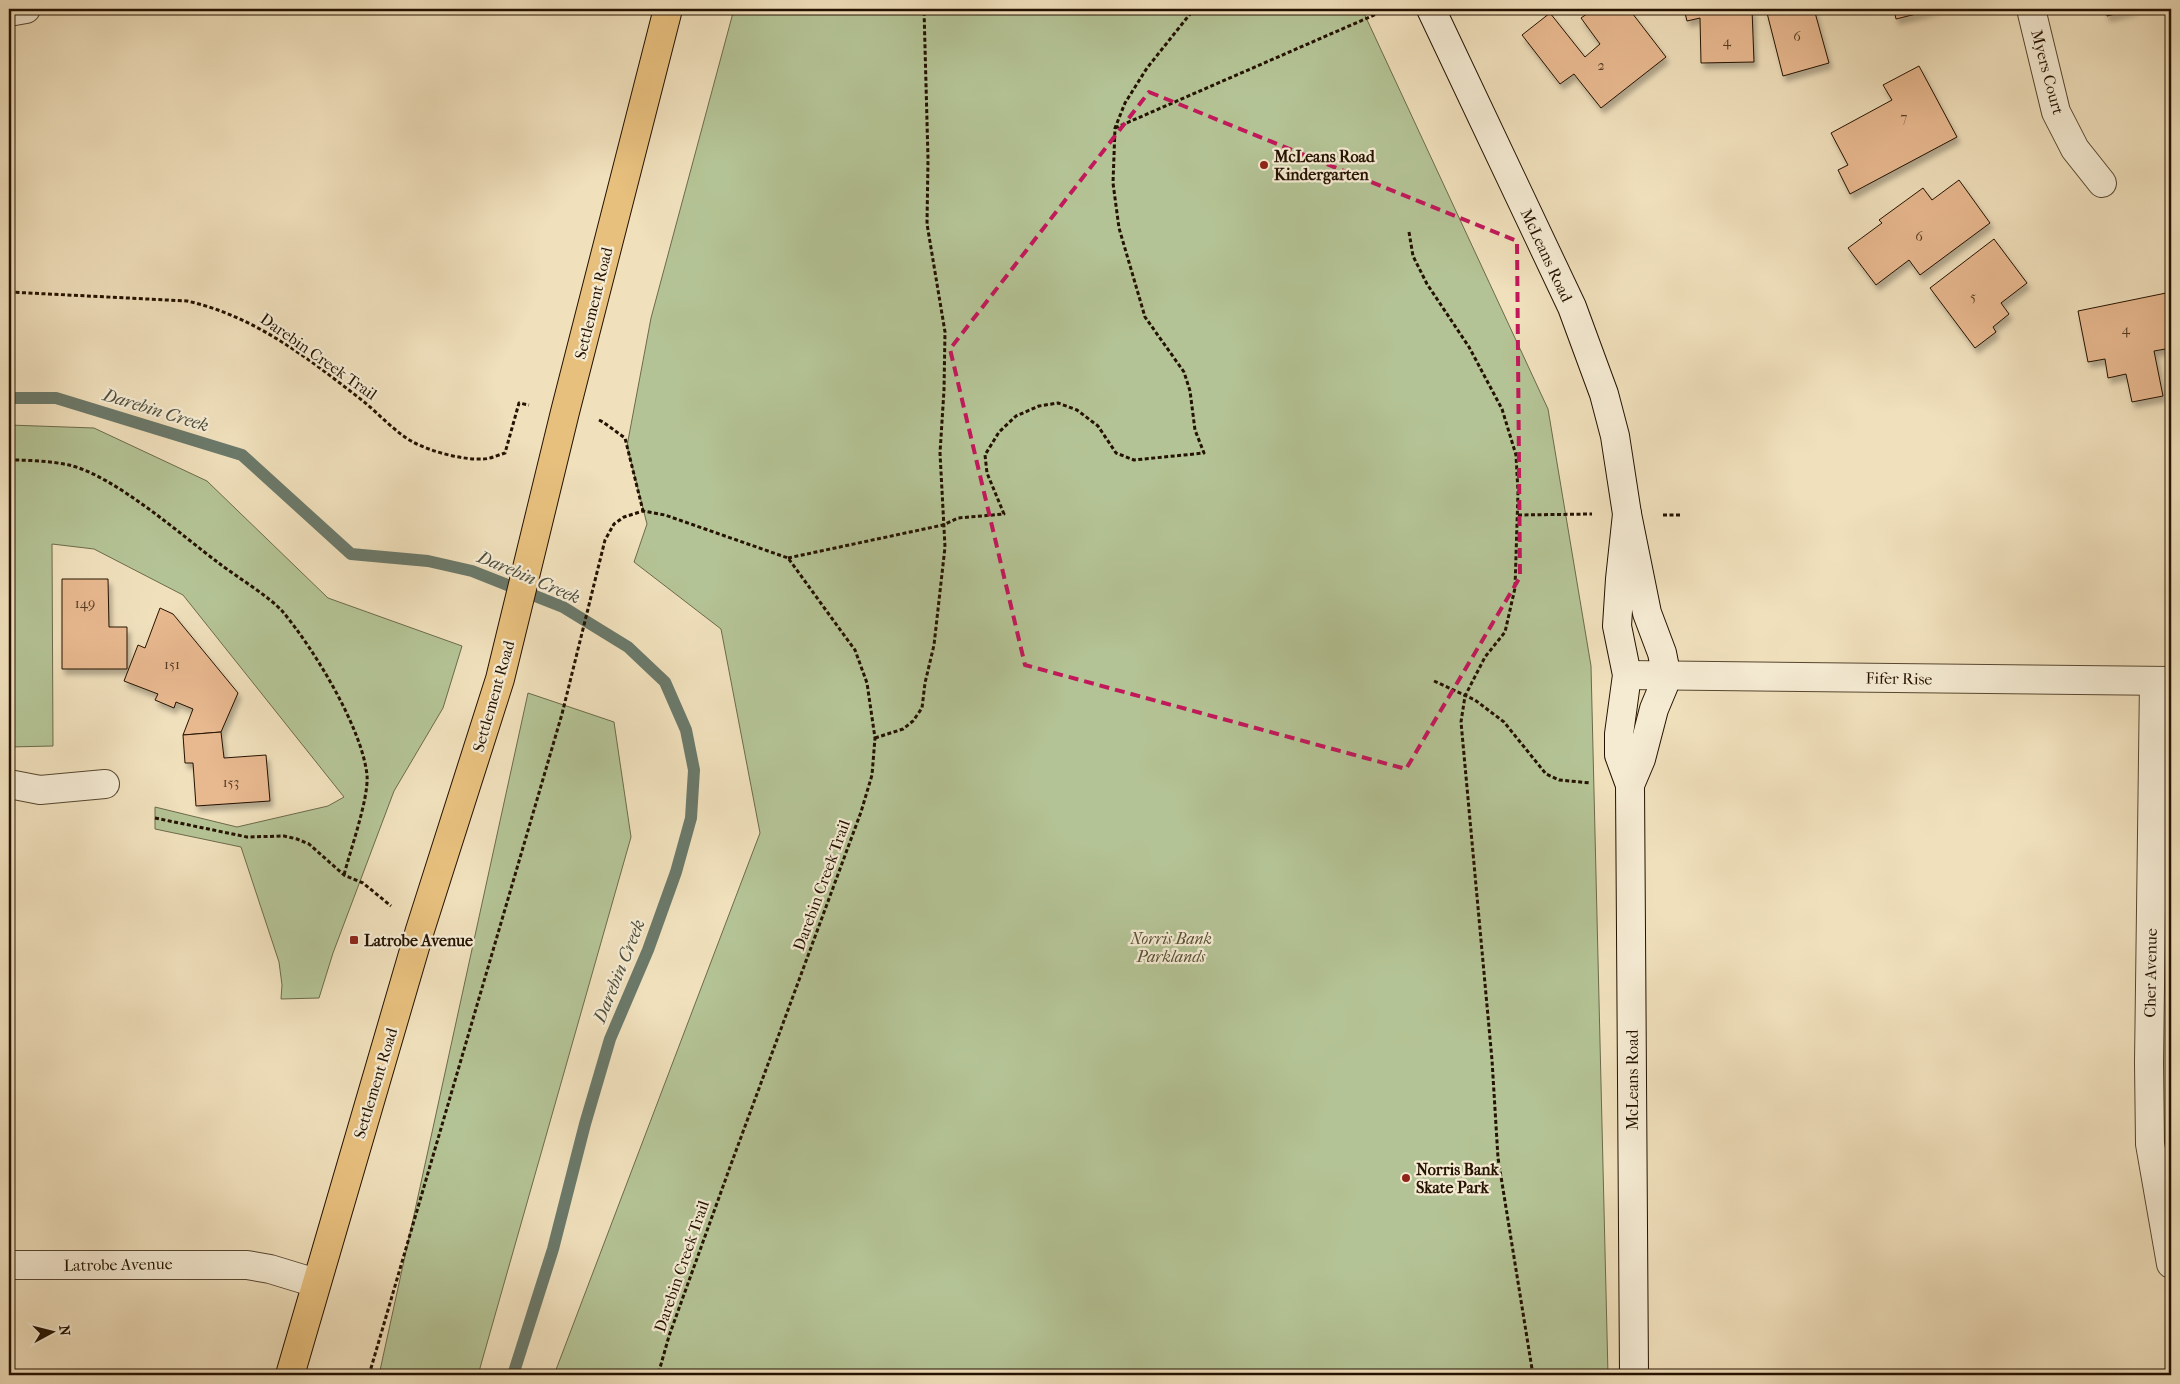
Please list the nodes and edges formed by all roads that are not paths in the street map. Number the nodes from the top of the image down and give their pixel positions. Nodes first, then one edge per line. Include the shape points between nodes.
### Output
1 (26, 9) edge
2 (668, 9) edge
3 (1430, 9) edge
4 (2031, 9) edge
5 (9, 12) edge
6 (2102, 183) dead end
7 (1627, 514) junction
8 (1627, 675) junction
9 (1665, 675) junction
10 (2162, 681) edge
11 (9, 784) edge
12 (105, 784) dead end
13 (1630, 785) junction
14 (2171, 1264) edge
15 (9, 1265) edge
16 (316, 1283) junction
17 (290, 1375) edge
18 (1634, 1375) edge

1 - 5 street
2 - 16 main road, Settlement Road via 500,679 420,930
3 - 7 street, McLeans Road via 1572,307 1611,419
4 - 6 street, Myers Court via 2056,112 2075,148
7 - 8 street, McLeans Road via 1617,626
7 - 9 street, McLeans Road via 1647,613 1662,653
8 - 9 street, Fifer Rise
8 - 13 street, McLeans Road via 1619,755
9 - 10 street, Fifer Rise
9 - 13 street, McLeans Road via 1641,759
10 - 14 street, Cher Avenue via 2149,1063 2150,1144
11 - 12 street via 40,790
13 - 18 street, McLeans Road
15 - 16 street, Latrobe Avenue via 239,1264 270,1269
16 - 17 main road, Settlement Road

